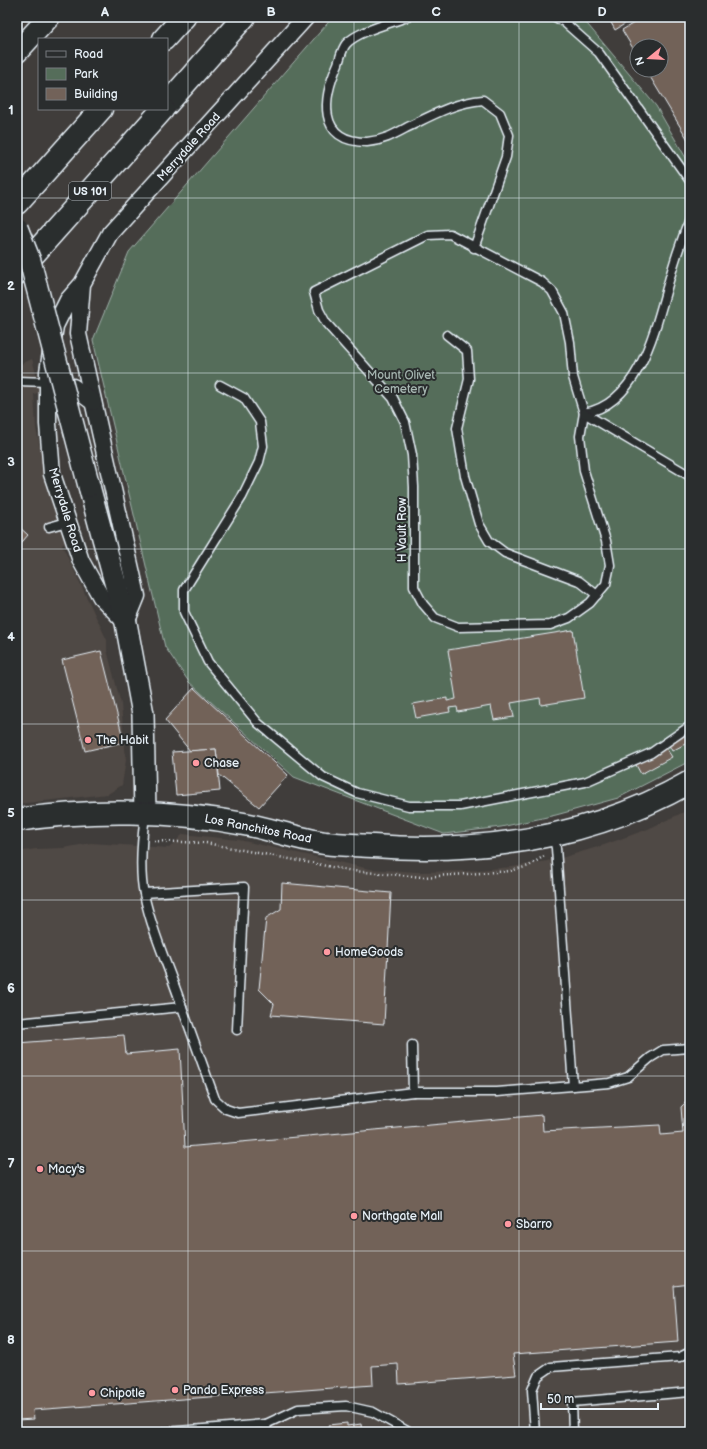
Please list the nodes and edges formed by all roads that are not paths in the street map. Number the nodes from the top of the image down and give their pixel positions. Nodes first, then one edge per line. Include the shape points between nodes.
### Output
1 (49, 17) edge
2 (184, 17) edge
3 (244, 17) edge
4 (306, 17) edge
5 (407, 17) edge
6 (554, 17) edge
7 (165, 38) edge
8 (17, 52) edge
9 (168, 103) edge
10 (100, 110) edge
11 (100, 110) edge
12 (162, 110) edge
13 (690, 181) edge
14 (17, 189) edge
15 (17, 203) edge
16 (690, 218) edge
17 (17, 228) edge
18 (474, 248) junction
19 (17, 274) edge
20 (82, 284) junction
21 (447, 334) dead end
22 (17, 381) edge
23 (48, 382) junction
24 (220, 385) dead end
25 (93, 402) junction
26 (584, 413) junction
27 (690, 476) edge
28 (67, 522) junction
29 (49, 527) dead end
30 (597, 595) junction
31 (126, 623) junction
32 (690, 726) edge
33 (690, 782) edge
34 (690, 796) edge
35 (145, 813) junction
36 (17, 820) edge
37 (554, 842) junction
38 (144, 893) junction
39 (182, 1007) junction
40 (17, 1023) edge
41 (237, 1030) dead end
42 (412, 1045) dead end
43 (690, 1048) edge
44 (573, 1086) junction
45 (413, 1092) junction
46 (690, 1352) edge
47 (690, 1392) edge
48 (266, 1428) edge
49 (165, 1432) edge
50 (409, 1432) edge
51 (535, 1432) edge
52 (573, 1432) edge

1 - 8 street
2 - 7 main road
3 - 9 main road
4 - 20 street, Merrydale Road via 110,233
5 - 18 lane via 361,34 346,44 333,74 326,113 330,126 345,138 365,142 382,140 467,101 483,100 500,113 509,135 506,157
6 - 13 lane via 564,22 599,53
10 - 14 main road
11 - 15 main road
12 - 19 main road, US 101
16 - 26 lane via 673,266 659,318 641,363 630,382 615,399 598,411
17 - 31 street, bridge via 30,261
18 - 26 lane via 523,271 552,291 564,313 573,377
18 - 30 lane, H Vault Row via 450,234 428,235 314,292 326,323 393,398 404,422 412,455 414,487 414,587 422,604 435,618 458,627 550,625 569,618
20 - 23 street, Merrydale Road via 68,300 55,326
20 - 25 street, Merrydale Road via 78,334
21 - 30 lane via 468,351 469,378 457,428 465,476 479,524 489,540 505,553 579,580
22 - 23 lane
23 - 25 street via 73,386
23 - 28 street, Merrydale Road via 52,474
24 - 32 lane via 244,398 260,422 263,446 260,462 242,497 184,590 184,612 208,662 258,724 323,777 357,793 409,806 460,806 585,782 651,752
25 - 31 street, Merrydale Road via 137,596
26 - 27 lane
26 - 30 lane, H Vault Row via 580,436 584,471 606,541 610,565 606,584
28 - 29 lane
28 - 31 street, Merrydale Road via 81,561 101,597
31 - 35 street via 143,714
33 - 37 main road, Los Ranchitos Road
34 - 37 main road, Los Ranchitos Road via 600,835
35 - 36 main road, Los Ranchitos Road via 89,814
35 - 37 main road, Los Ranchitos Road via 244,824 347,845 404,849
35 - 38 lane via 142,841
37 - 44 lane
38 - 39 lane
38 - 41 lane via 244,887
39 - 40 lane
39 - 45 lane via 215,1099 226,1109 238,1113
42 - 45 lane
43 - 44 lane via 663,1050 628,1076 609,1083
44 - 45 lane via 497,1092
46 - 51 lane via 680,1357 551,1367 538,1376 532,1390
47 - 52 lane via 572,1402
48 - 49 lane
48 - 50 lane via 298,1409 346,1406 373,1412

